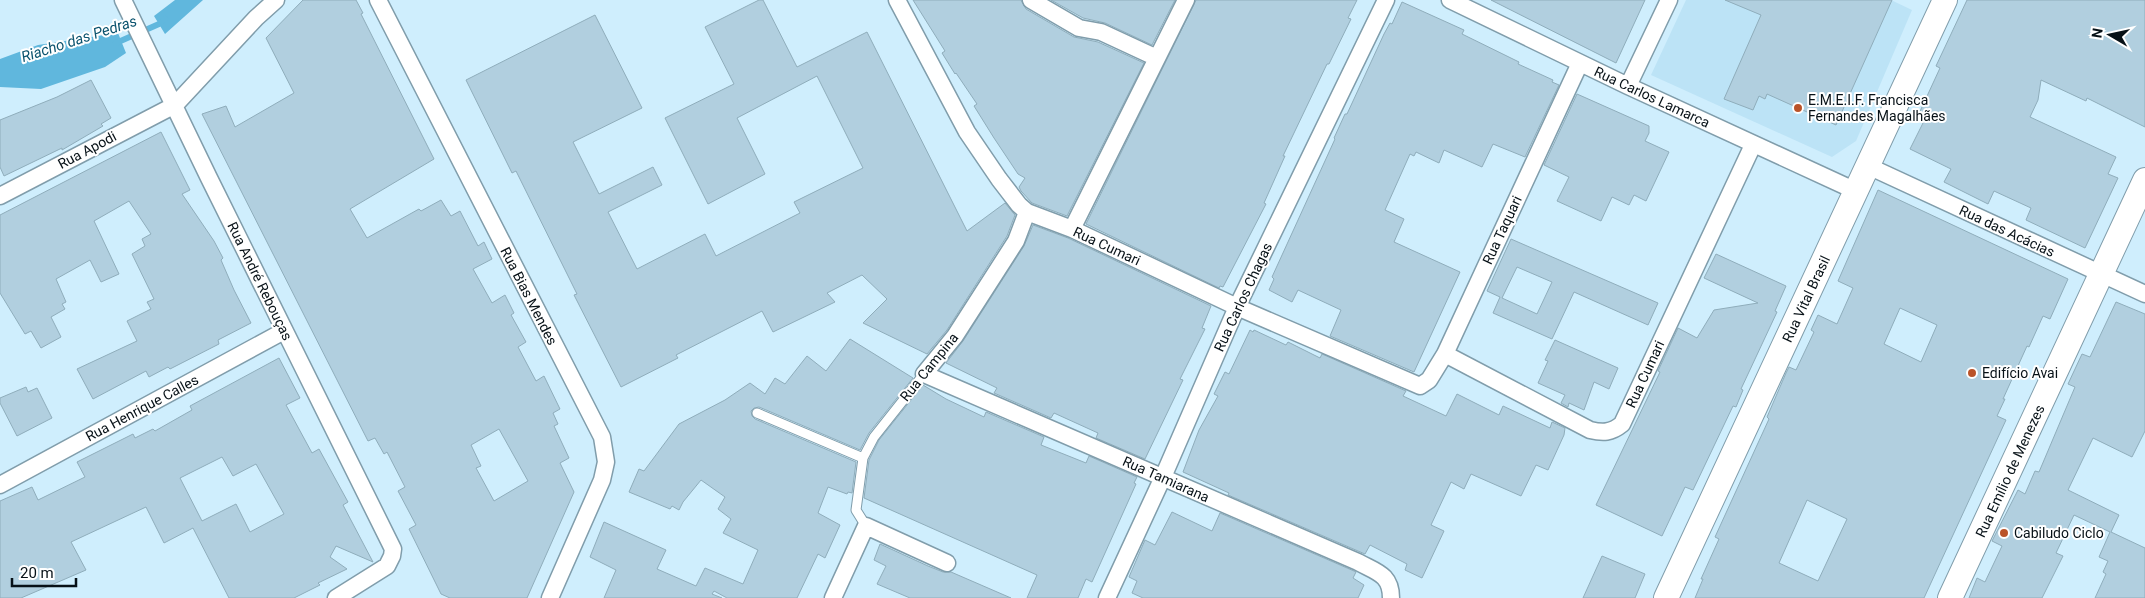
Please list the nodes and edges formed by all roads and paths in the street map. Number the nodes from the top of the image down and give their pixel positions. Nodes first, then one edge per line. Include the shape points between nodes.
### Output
1 (123, 0) edge
2 (276, 0) edge
3 (378, 0) edge
4 (897, 0) edge
5 (1031, 0) edge
6 (1186, 0) edge
7 (1386, 0) edge
8 (1450, 0) edge
9 (1670, 0) edge
10 (1945, 0) edge
11 (1156, 58) junction
12 (1580, 63) junction
13 (1628, 86) junction
14 (174, 105) junction
15 (1753, 145) junction
16 (1868, 166) junction
17 (2145, 180) edge
18 (1856, 191) junction
19 (0, 196) edge
20 (1027, 212) junction
21 (1072, 229) junction
22 (2102, 275) junction
23 (2145, 294) edge
24 (1237, 307) junction
25 (284, 331) junction
26 (1444, 354) junction
27 (924, 374) junction
28 (1414, 384) joint
29 (757, 413) dead end
30 (863, 458) junction
31 (1163, 477) junction
32 (0, 485) edge
33 (866, 526) junction
34 (947, 563) dead end
35 (336, 598) edge
36 (550, 598) edge
37 (833, 598) edge
38 (1107, 598) edge
39 (1391, 598) edge
40 (1666, 598) edge
41 (1950, 598) edge

1 - 14 street, Rua André Rebouças
2 - 14 street, Rua Apodi
3 - 36 street, Rua Bias Mendes via 602,437 606,462 602,480
4 - 20 street, Rua Cumari via 967,132 999,179
5 - 11 street via 1079,28 1101,32
6 - 11 street
7 - 24 street, Rua Carlos Chagas
8 - 12 street, Rua Carlos Lamarca
9 - 13 street
10 - 16 street, Rua Vital Brasil
11 - 21 street
12 - 13 street, Rua Carlos Lamarca
12 - 26 street, Rua Taquari
13 - 15 street, Rua Carlos Lamarca
14 - 19 street, Rua Apodi
14 - 25 street, Rua André Rebouças
15 - 18 street, Rua Carlos Lamarca
15 - 26 street, Rua Cumari via 1622,424 1615,430 1605,433 1590,430
16 - 18 street, Rua Vital Brasil
16 - 22 street, Rua das Acácias
17 - 22 street, Rua Emílio de Menezes
18 - 40 street, Rua Vital Brasil
20 - 21 street, Rua Cumari
20 - 27 street, Rua Campina via 1016,241 955,336
21 - 24 street, Rua Cumari
22 - 23 street, Rua das Acácias
22 - 41 street, Rua Emílio de Menezes
24 - 28 street, Rua Cumari
24 - 31 street, Rua Carlos Chagas
25 - 32 street, Rua Henrique Calles
25 - 35 street, Rua André Rebouças via 393,549 387,566
26 - 28 street, Rua Taquari via 1429,380 1420,386
27 - 30 lane, Rua Campina via 874,437
27 - 31 street, Rua Tamiarana
29 - 30 lane
30 - 33 lane, Rua Campina via 856,510
31 - 38 street, Rua Carlos Chagas
31 - 39 street, Rua Tamiarana via 1358,562 1386,578 1391,586
33 - 34 street
33 - 37 street

